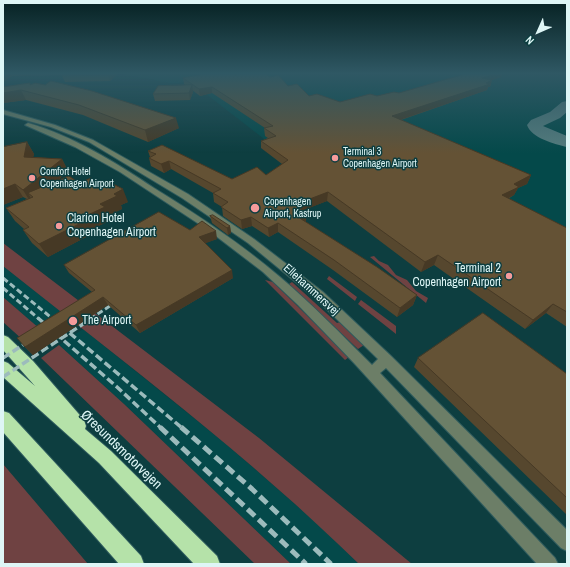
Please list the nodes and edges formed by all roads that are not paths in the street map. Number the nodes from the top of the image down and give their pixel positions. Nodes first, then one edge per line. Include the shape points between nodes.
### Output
1 (3, 112) edge
2 (3, 117) edge
3 (280, 262) junction
4 (267, 270) junction
5 (3, 341) edge
6 (387, 360) junction
7 (3, 368) edge
8 (370, 372) junction
9 (3, 418) edge
10 (105, 457) junction
11 (567, 542) edge
12 (133, 564) edge
13 (209, 564) edge
14 (549, 564) edge

1 - 3 street, Ellehammersvej via 53,126 95,143 185,196
2 - 4 street, Ellehammersvej via 58,136 108,161 172,202
3 - 4 street
3 - 6 street, Ellehammersvej via 319,295
4 - 8 street, Ellehammersvej via 305,304
5 - 10 highway via 28,366
6 - 8 street
6 - 11 street, Ellehammersvej
7 - 10 highway, Øresundsmotorvejen
8 - 14 street, Ellehammersvej
9 - 12 highway
10 - 13 highway, Øresundsmotorvejen

